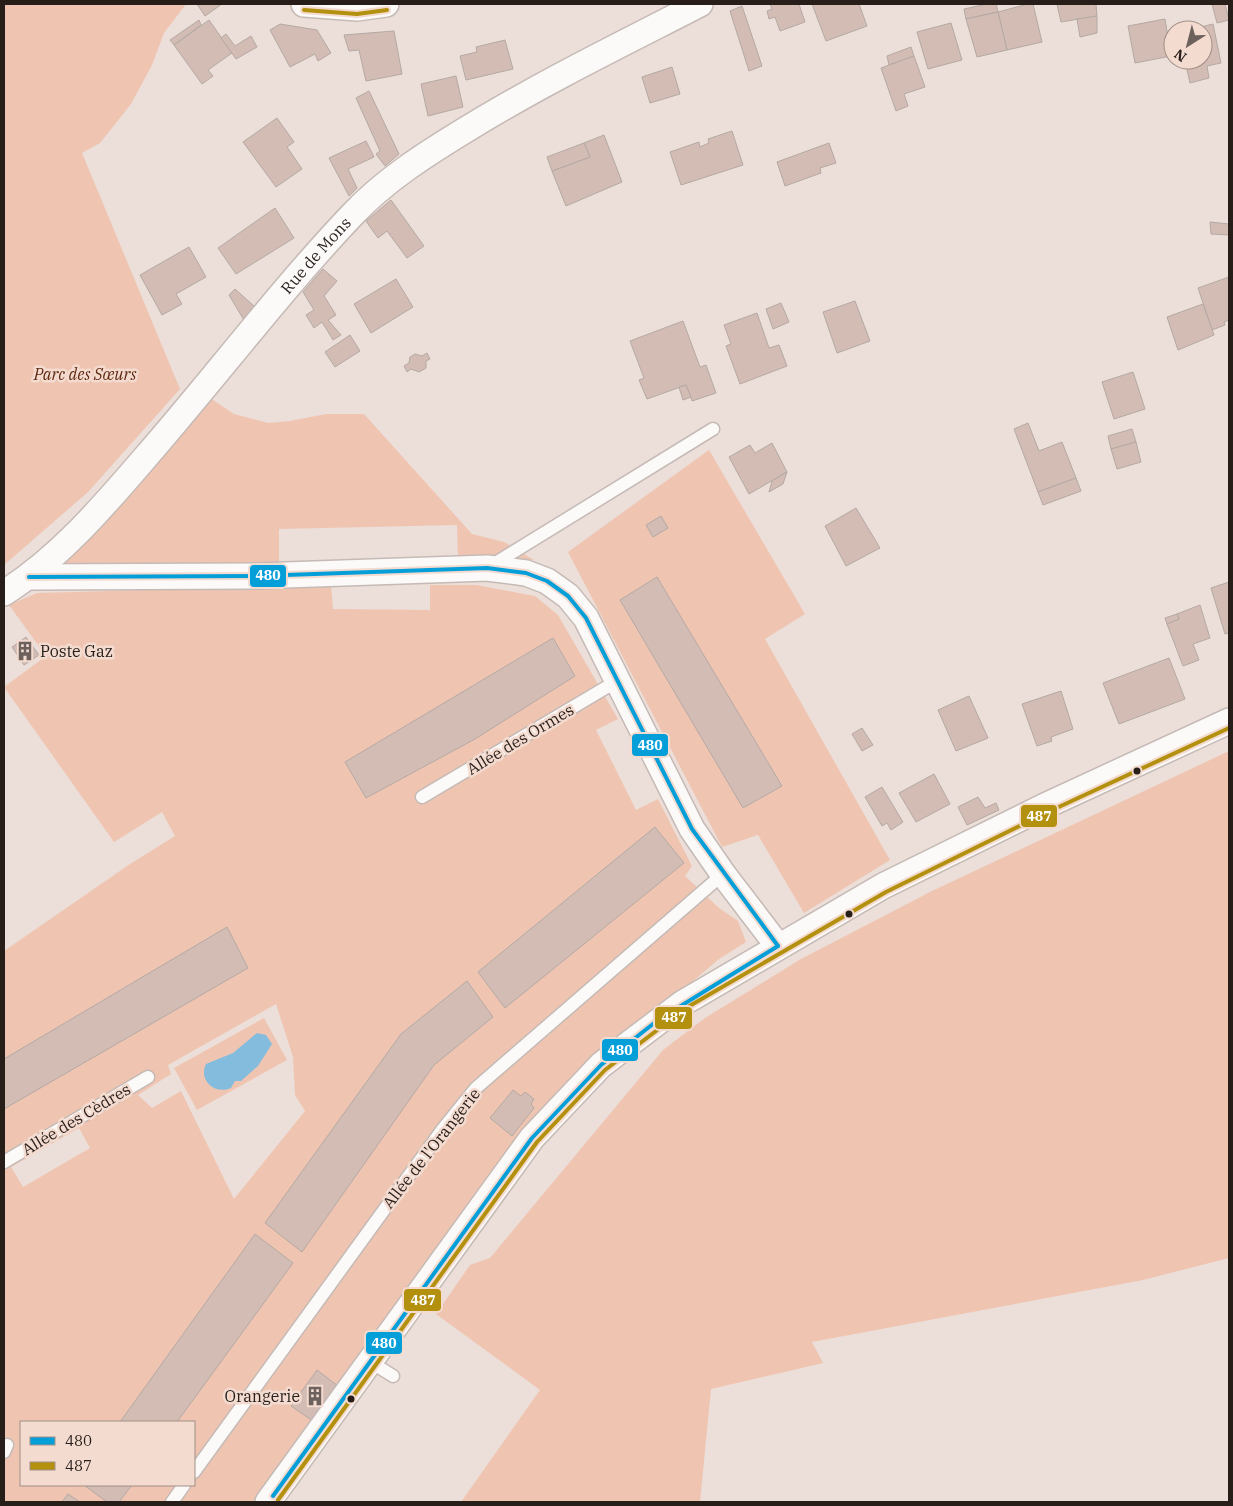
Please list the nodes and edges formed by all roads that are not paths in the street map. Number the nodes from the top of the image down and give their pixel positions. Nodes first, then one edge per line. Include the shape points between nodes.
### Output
1 (304, 4) edge
2 (386, 4) edge
3 (700, 4) edge
4 (712, 429) dead end
5 (487, 568) junction
6 (29, 577) junction
7 (4, 593) edge
8 (617, 681) junction
9 (1229, 721) edge
10 (422, 797) dead end
11 (723, 874) junction
12 (778, 946) junction
13 (148, 1077) dead end
14 (4, 1162) edge
15 (369, 1361) junction
16 (393, 1376) dead end
17 (195, 1471) edge
18 (183, 1486) edge
19 (275, 1500) edge
20 (172, 1502) edge

1 - 2 street via 357,8
3 - 6 street, Rue de Mons via 503,107 404,170 368,199 280,297 100,511
4 - 5 lane
5 - 6 street via 257,576
5 - 8 street via 538,577 568,596 586,618
6 - 7 street, Rue de Mons
8 - 10 lane, Allée des Ormes
8 - 11 street via 692,829
9 - 12 street via 917,867
11 - 12 street
11 - 17 lane, Allée de l'Orangerie via 476,1088 442,1130
12 - 15 street via 658,1020 573,1093 532,1138
13 - 14 lane, Allée des Cèdres
15 - 16 lane
15 - 19 street
18 - 20 lane

